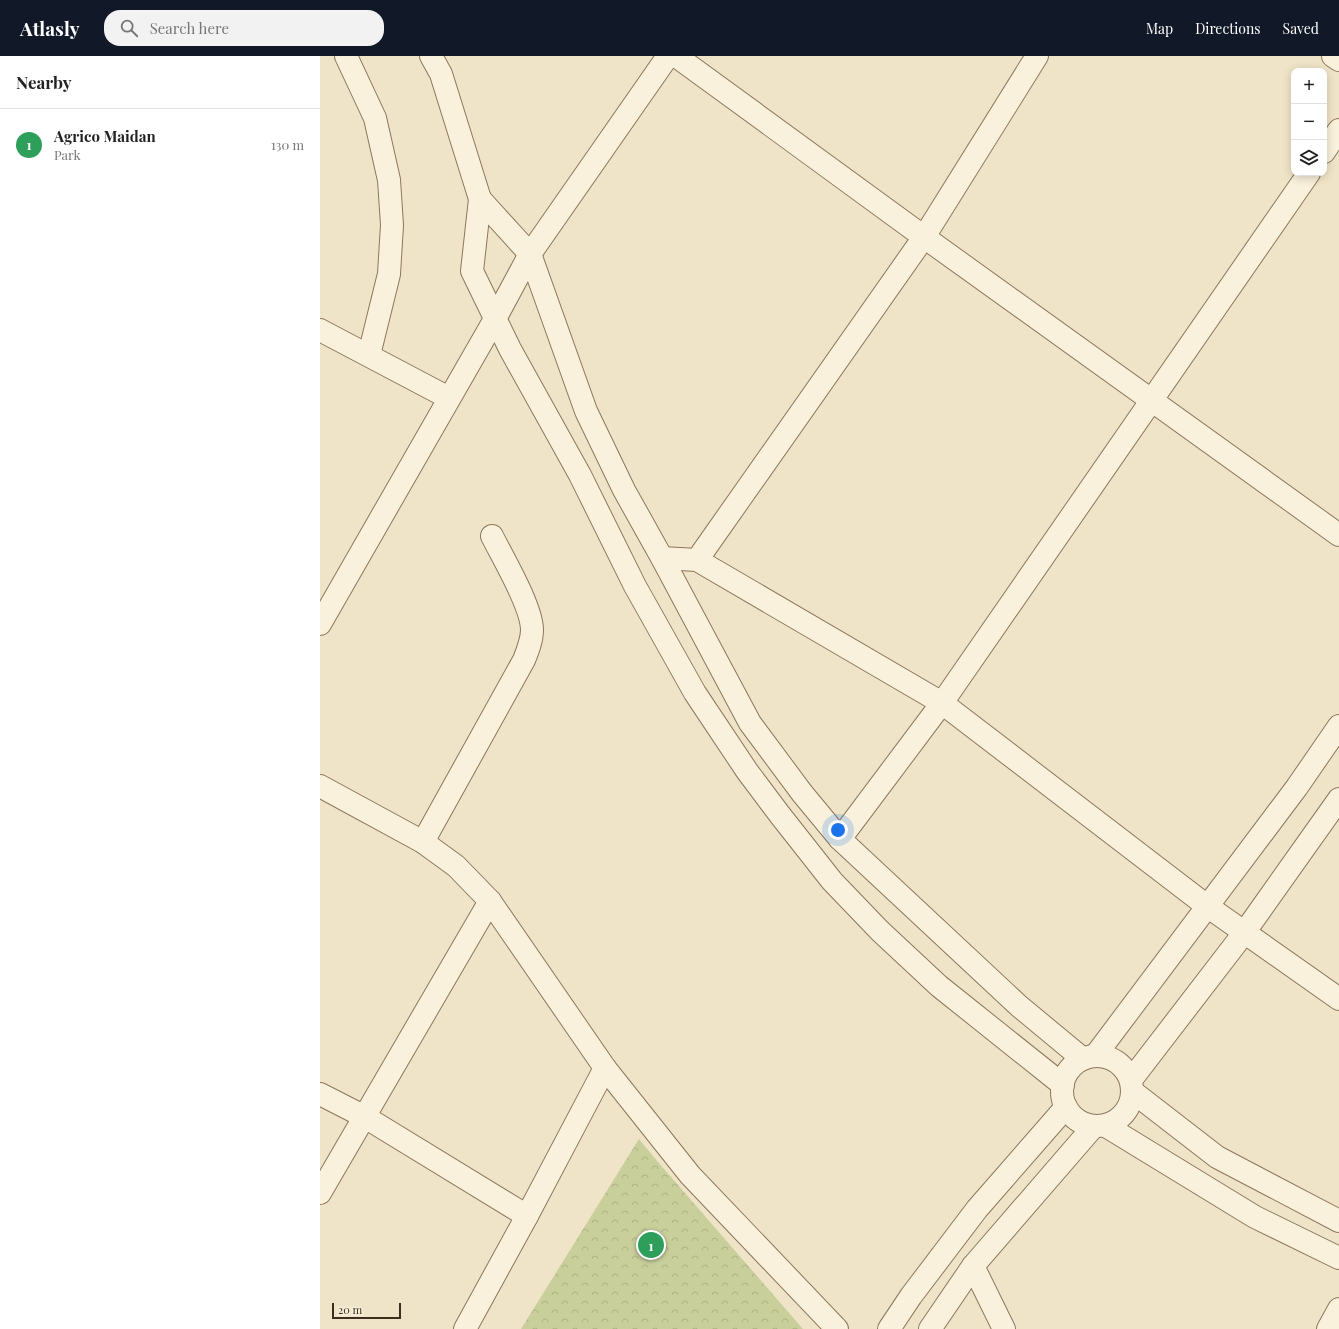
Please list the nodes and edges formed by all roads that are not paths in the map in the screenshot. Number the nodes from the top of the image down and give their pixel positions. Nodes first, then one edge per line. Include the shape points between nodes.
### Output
1 (346, 56) edge
2 (431, 56) edge
3 (668, 56) edge
4 (676, 56) edge
5 (1037, 56) edge
6 (1333, 56) edge
7 (1339, 60) edge
8 (1339, 130) edge
9 (1327, 148) edge
10 (1307, 176) edge
11 (480, 199) junction
12 (924, 237) junction
13 (530, 254) junction
14 (495, 319) junction
15 (320, 330) edge
16 (369, 355) junction
17 (450, 398) junction
18 (1152, 401) junction
19 (1339, 535) edge
20 (492, 536) dead end
21 (662, 558) junction
22 (697, 560) junction
23 (320, 624) edge
24 (942, 703) junction
25 (1339, 726) edge
26 (320, 786) edge
27 (1339, 799) edge
28 (840, 839) junction
29 (423, 842) junction
30 (490, 902) junction
31 (1207, 906) junction
32 (1244, 933) junction
33 (1339, 999) edge
34 (1089, 1057) junction
35 (605, 1068) junction
36 (1062, 1085) junction
37 (1132, 1086) junction
38 (320, 1094) edge
39 (1066, 1107) junction
40 (365, 1117) junction
41 (1100, 1126) junction
42 (320, 1193) edge
43 (527, 1216) junction
44 (1339, 1221) edge
45 (1339, 1258) edge
46 (973, 1266) junction
47 (1339, 1309) edge
48 (465, 1329) edge
49 (837, 1329) edge
50 (889, 1329) edge
51 (930, 1329) edge
52 (1004, 1329) edge
53 (1328, 1329) edge

1 - 16 street via 375,118 389,180 392,225 389,274
2 - 11 street via 441,74
3 - 13 street
4 - 12 street
5 - 12 street
6 - 7 street
8 - 9 street
10 - 18 street
11 - 13 street
11 - 14 street via 472,271
12 - 18 street
12 - 22 street
13 - 14 street
13 - 21 street via 586,411 624,490
14 - 17 street
14 - 36 street via 580,475 635,586 695,693 747,771 832,881 880,932 939,986
15 - 16 street
16 - 17 street
17 - 23 street
18 - 19 street
18 - 24 street
20 - 29 street via 530,613 530,645
21 - 22 street
21 - 28 street via 750,723
22 - 24 street
24 - 28 street
24 - 31 street
25 - 31 street via 1297,787
26 - 29 street
27 - 32 street
28 - 34 street via 1019,1006
29 - 30 street via 456,866
30 - 35 street
30 - 40 street
31 - 32 street
31 - 34 street
32 - 33 street
32 - 37 street
34 - 36 street via 1074,1065 1066,1074
34 - 37 street via 1106,1057 1117,1062 1125,1070
35 - 43 street
35 - 49 street via 690,1175
36 - 39 street via 1062,1097
37 - 41 street via 1130,1103 1125,1113 1116,1121
37 - 44 street via 1217,1158
38 - 40 street
39 - 41 street via 1073,1117 1083,1123
39 - 50 street via 977,1209
40 - 42 street
40 - 43 street
41 - 45 street via 1256,1216
41 - 46 street
43 - 48 street
46 - 51 street
46 - 52 street
47 - 53 street

